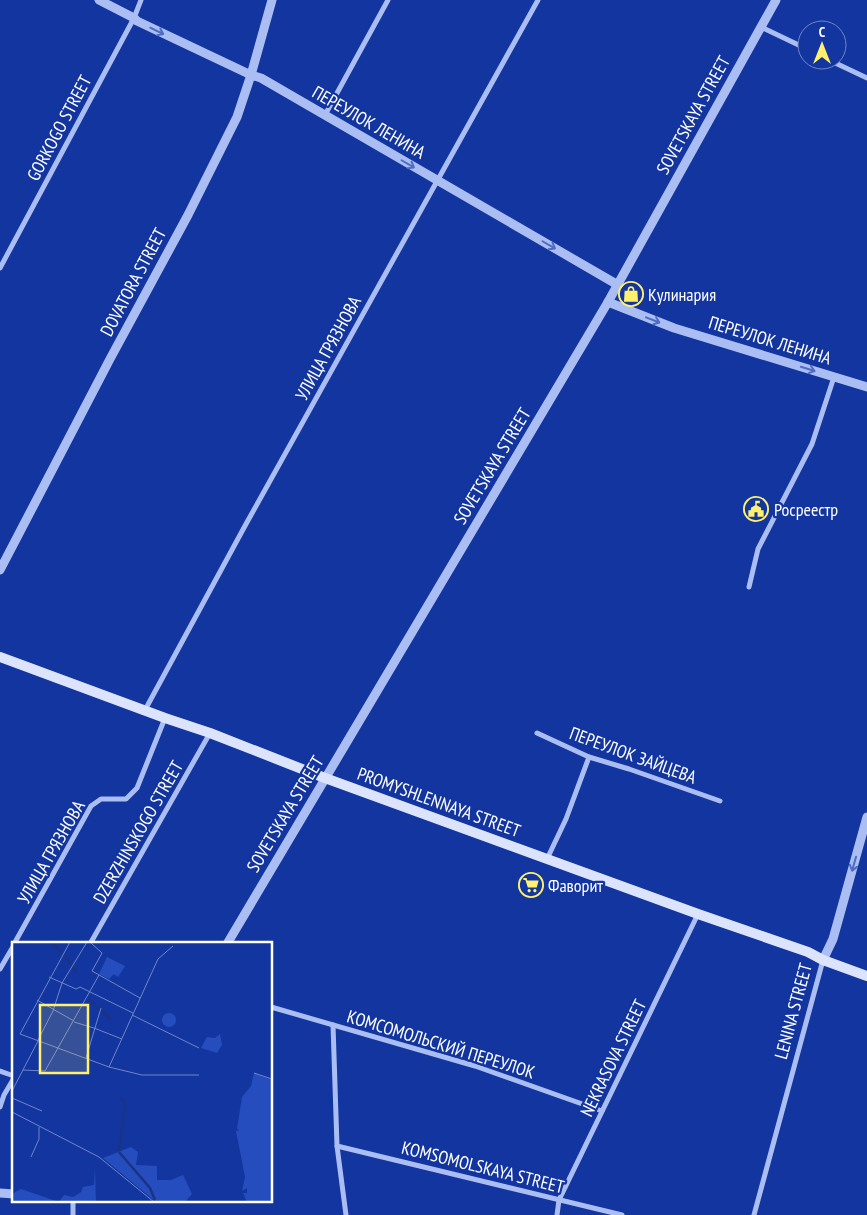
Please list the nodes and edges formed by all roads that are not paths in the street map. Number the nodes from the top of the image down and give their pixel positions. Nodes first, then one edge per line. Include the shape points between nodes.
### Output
1 (99, 0) edge
2 (142, 0) edge
3 (272, 0) edge
4 (388, 0) edge
5 (538, 0) edge
6 (776, 0) edge
7 (134, 18) junction
8 (761, 27) junction
9 (797, 44) edge
10 (847, 69) edge
11 (251, 76) junction
12 (867, 78) edge
13 (325, 114) junction
14 (437, 180) junction
15 (0, 268) edge
16 (618, 285) junction
17 (608, 302) junction
18 (834, 377) junction
19 (867, 387) edge
20 (0, 570) edge
21 (749, 586) dead end
22 (0, 657) edge
23 (145, 710) junction
24 (165, 718) junction
25 (210, 733) junction
26 (537, 733) dead end
27 (589, 757) junction
28 (325, 778) junction
29 (720, 801) dead end
30 (867, 817) edge
31 (547, 859) junction
32 (698, 914) junction
33 (15, 942) edge
34 (91, 942) edge
35 (228, 942) edge
36 (12, 948) edge
37 (823, 960) junction
38 (0, 969) edge
39 (867, 976) edge
40 (272, 1007) edge
41 (333, 1025) junction
42 (0, 1071) edge
43 (12, 1076) edge
44 (12, 1081) edge
45 (0, 1107) edge
46 (602, 1111) junction
47 (337, 1146) junction
48 (559, 1200) junction
49 (73, 1202) edge
50 (74, 1215) edge
51 (346, 1215) edge
52 (557, 1215) edge
53 (622, 1215) edge
54 (754, 1215) edge

1 - 7 street, ПЕРЕУЛОК ЛЕНИНА
2 - 7 street, GORKOGO STREET
3 - 11 street, DOVATORA STREET
4 - 13 street
5 - 14 street, УЛИЦА ГРЯЗНОВА
6 - 8 street, SOVETSKAYA STREET
7 -> 11 street, ПЕРЕУЛОК ЛЕНИНА
7 - 15 street, GORKOGO STREET
8 - 9 street
8 - 16 street, SOVETSKAYA STREET
10 - 12 street
11 - 13 street, ПЕРЕУЛОК ЛЕНИНА
11 - 20 street, DOVATORA STREET via 237,117 188,215
13 -> 14 street, ПЕРЕУЛОК ЛЕНИНА
14 -> 16 street, ПЕРЕУЛОК ЛЕНИНА
14 - 23 street, УЛИЦА ГРЯЗНОВА
16 - 17 street, SOVETSKAYA STREET
17 -> 18 street, ПЕРЕУЛОК ЛЕНИНА via 674,328
17 - 28 street, SOVETSKAYA STREET
18 - 19 street, ПЕРЕУЛОК ЛЕНИНА
18 - 21 street via 812,444 758,549
22 - 23 main road, PROMYSHLENNAYA STREET
23 - 24 main road, PROMYSHLENNAYA STREET
24 - 25 main road, PROMYSHLENNAYA STREET
24 - 33 street, УЛИЦА ГРЯЗНОВА via 137,788 126,799 101,799 91,806
25 - 28 main road, PROMYSHLENNAYA STREET
25 - 34 street, DZERZHINSKOGO STREET
26 - 27 street, ПЕРЕУЛОК ЗАЙЦЕВА
27 - 29 street, ПЕРЕУЛОК ЗАЙЦЕВА
27 - 31 street
28 - 31 main road, PROMYSHLENNAYA STREET
28 - 35 street, SOVETSKAYA STREET
30 -> 37 street, LENINA STREET via 833,939
31 - 32 main road, PROMYSHLENNAYA STREET
32 - 37 main road, PROMYSHLENNAYA STREET
32 - 46 street, NEKRASOVA STREET
36 - 38 street, УЛИЦА ГРЯЗНОВА
37 - 39 main road, PROMYSHLENNAYA STREET
37 - 54 street, LENINA STREET
40 - 41 street, КОМСОМОЛЬСКИЙ ПЕРЕУЛОК
41 - 46 street, КОМСОМОЛЬСКИЙ ПЕРЕУЛОК via 475,1066
41 - 47 street
42 - 43 street
44 - 45 street
46 - 48 street, NEKRASOVA STREET
47 - 48 street, KOMSOMOLSKAYA STREET
47 - 51 street
48 - 52 street, NEKRASOVA STREET
48 - 53 street, KOMSOMOLSKAYA STREET
49 - 50 street

